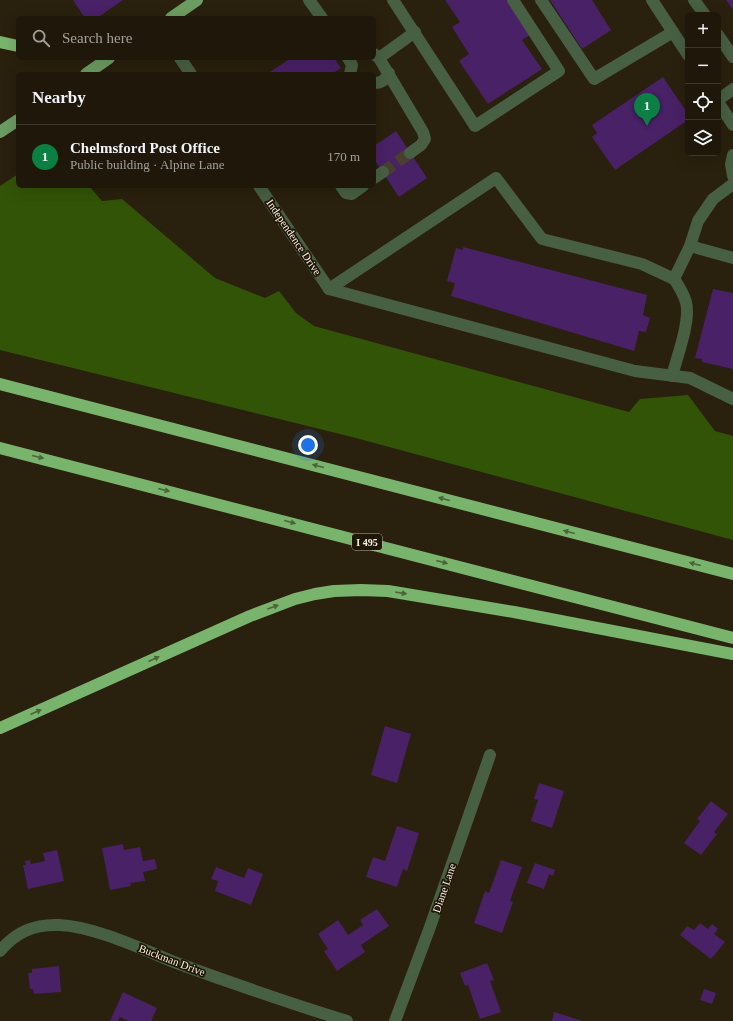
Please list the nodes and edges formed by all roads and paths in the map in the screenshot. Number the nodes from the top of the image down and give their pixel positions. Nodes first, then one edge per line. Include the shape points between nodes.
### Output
1 (197, 0) edge
2 (309, 0) edge
3 (393, 0) edge
4 (513, 0) edge
5 (541, 0) edge
6 (652, 0) edge
7 (694, 0) edge
8 (703, 12) edge
9 (174, 16) edge
10 (321, 16) edge
11 (414, 32) junction
12 (673, 32) junction
13 (721, 39) edge
14 (0, 42) edge
15 (16, 46) edge
16 (685, 50) edge
17 (377, 56) edge
18 (733, 57) edge
19 (105, 60) edge
20 (181, 60) edge
21 (350, 66) edge
22 (89, 72) edge
23 (190, 72) edge
24 (358, 72) edge
25 (389, 74) junction
26 (376, 83) edge
27 (733, 89) edge
28 (721, 99) edge
29 (721, 106) edge
30 (16, 121) edge
31 (733, 125) edge
32 (0, 132) edge
33 (410, 153) tunnel mouth
34 (733, 155) edge
35 (733, 176) edge
36 (733, 184) edge
37 (259, 188) edge
38 (342, 188) edge
39 (360, 188) edge
40 (690, 246) junction
41 (733, 258) edge
42 (674, 279) junction
43 (329, 289) junction
44 (672, 376) junction
45 (0, 384) edge
46 (733, 399) edge
47 (0, 448) edge
48 (733, 574) edge
49 (733, 638) edge
50 (733, 654) edge
51 (0, 728) edge
52 (490, 755) dead end
53 (0, 951) edge
54 (347, 1021) edge
55 (395, 1021) edge

1 - 9 main road
2 - 10 street
3 - 11 street
4 - 11 street via 559,71 475,126
5 - 12 street via 594,79
6 - 12 street
7 - 8 street
11 - 17 street
12 - 16 street
13 - 18 street
14 - 15 highway
17 - 25 street
19 - 22 main road
20 - 23 street
21 - 24 street
25 - 26 street via 385,80
25 - 33 street via 425,139
27 - 28 street
29 - 31 street
30 - 32 main road
34 - 35 street
36 - 40 street via 713,199 698,221
37 - 43 street, Independence Drive
38 - 39 street via 346,194 352,194
40 - 41 street
40 - 42 street
42 - 43 street via 642,264 542,238 496,178
42 - 44 street via 682,291 688,313
43 - 44 street via 635,371
44 - 46 street via 690,378
48 -> 45 highway
47 -> 49 highway, I 495
51 -> 50 highway via 250,616 295,599 334,591 388,591
52 - 55 street, Diane Lane
53 - 54 street, Buckman Drive via 16,935 27,930 59,925 78,928

